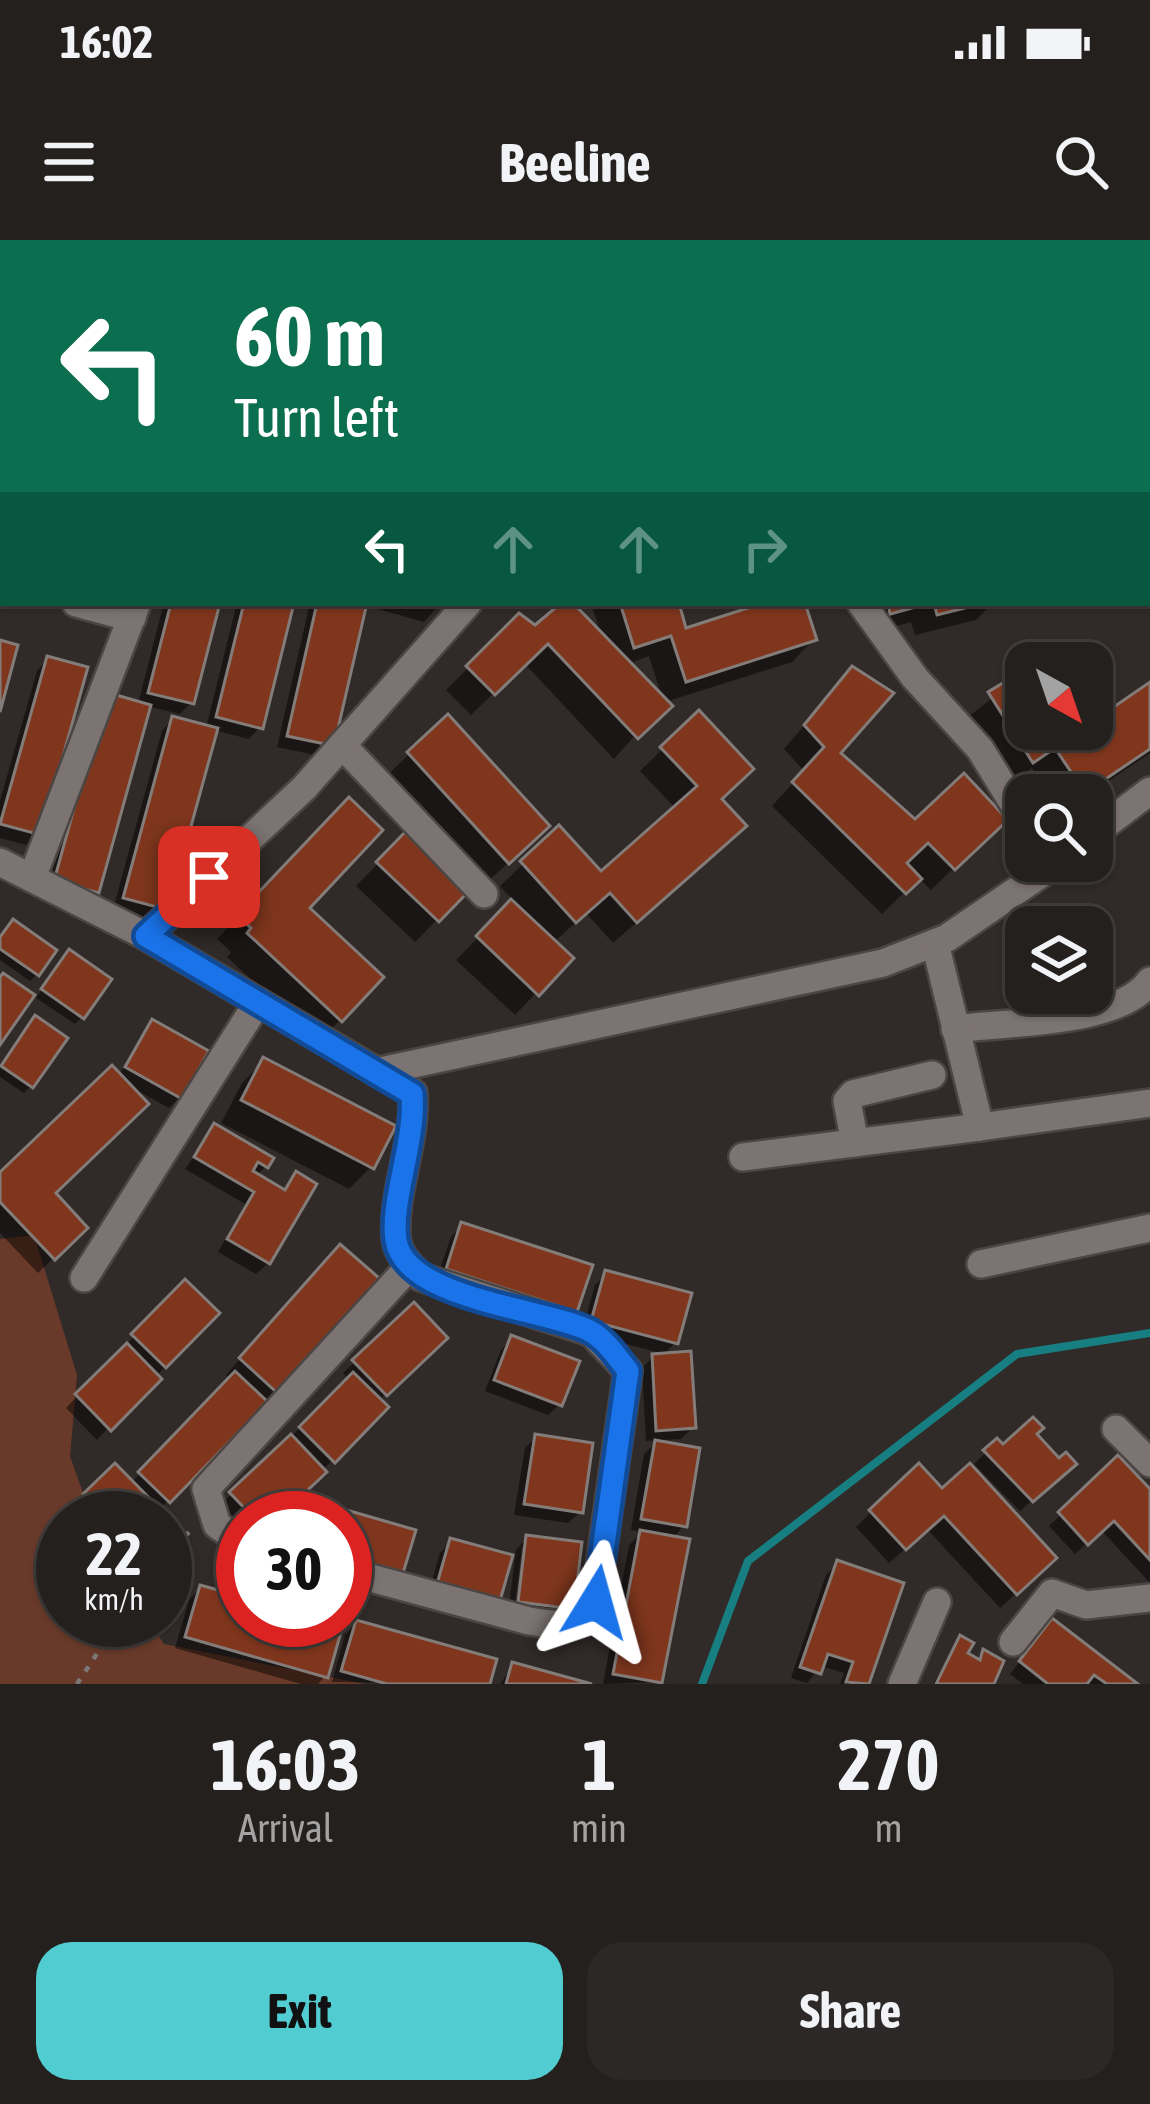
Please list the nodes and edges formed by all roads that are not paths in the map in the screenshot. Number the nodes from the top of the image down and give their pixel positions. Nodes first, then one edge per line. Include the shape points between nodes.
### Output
1 (98, 606) edge
2 (465, 606) edge
3 (863, 606) edge
4 (135, 611) edge
5 (342, 745) junction
6 (1005, 790) edge
7 (1150, 791) edge
8 (1113, 819) edge
9 (0, 862) edge
10 (32, 878) junction
11 (1025, 882) edge
12 (484, 894) dead end
13 (146, 936) junction
14 (935, 943) junction
15 (1150, 981) edge
16 (258, 1002) junction
17 (956, 1028) junction
18 (376, 1072) junction
19 (932, 1075) dead end
20 (1150, 1103) edge
21 (980, 1126) junction
22 (855, 1143) junction
23 (743, 1157) dead end
24 (1150, 1228) edge
25 (981, 1264) dead end
26 (410, 1266) junction
27 (84, 1278) dead end
28 (1116, 1429) dead end
29 (1150, 1463) edge
30 (216, 1520) edge
31 (372, 1577) edge
32 (1150, 1598) edge
33 (937, 1602) dead end
34 (1013, 1642) dead end
35 (902, 1684) edge

1 - 4 street
2 - 5 street
3 - 6 street
4 - 10 street
5 - 12 street
5 - 13 street
7 - 8 street
9 - 10 street
10 - 13 street
11 - 14 street
13 - 16 street
14 - 17 street
14 - 18 street via 883,963
15 - 17 street via 1138,998 1112,1009
16 - 18 street
16 - 27 street
17 - 21 street
18 - 26 street via 412,1094 395,1239
19 - 22 street via 853,1094 847,1101
20 - 21 street
21 - 22 street
22 - 23 street
24 - 25 street
26 - 30 street via 206,1490
26 - 31 street via 449,1288 591,1332 628,1371 596,1602 579,1620 556,1626
28 - 29 street
32 - 34 street via 1086,1605 1052,1593
33 - 35 street

